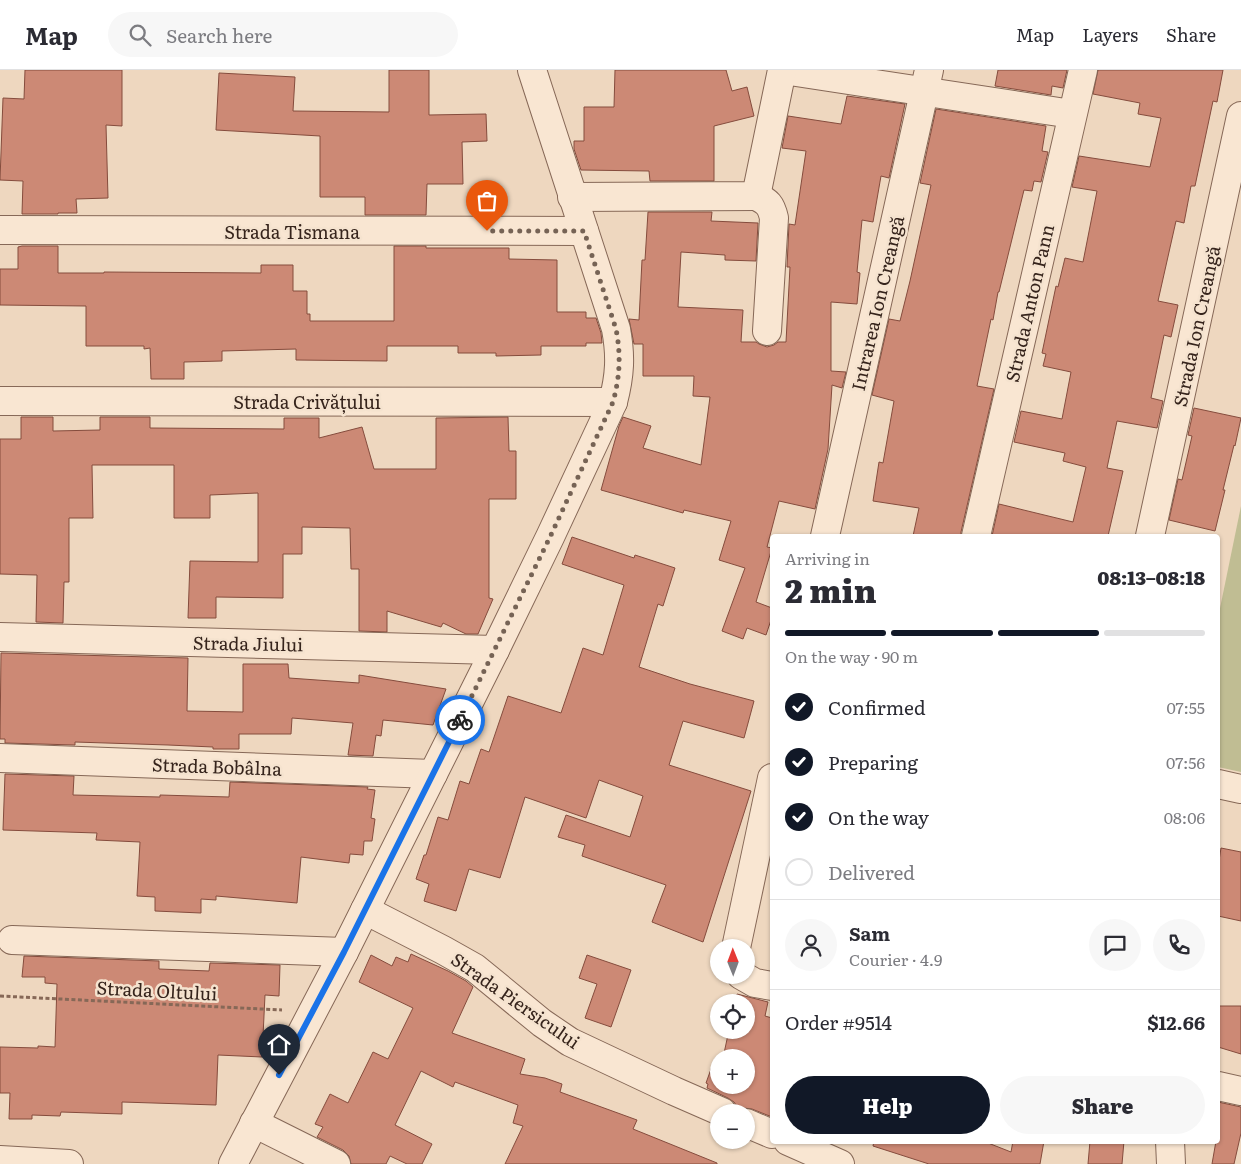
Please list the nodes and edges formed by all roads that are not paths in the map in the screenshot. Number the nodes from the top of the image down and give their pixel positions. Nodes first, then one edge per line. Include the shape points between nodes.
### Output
1 (532, 70) edge
2 (783, 70) edge
3 (1083, 70) edge
4 (926, 81) edge
5 (1072, 114) junction
6 (1241, 116) edge
7 (756, 196) junction
8 (572, 197) junction
9 (0, 230) edge
10 (584, 231) junction
11 (767, 331) dead end
12 (0, 401) edge
13 (613, 402) junction
14 (825, 534) edge
15 (976, 534) edge
16 (1150, 534) edge
17 (0, 637) edge
18 (495, 650) junction
19 (0, 758) edge
20 (433, 774) junction
21 (1220, 784) edge
22 (770, 787) edge
23 (1241, 789) edge
24 (365, 910) junction
25 (738, 939) edge
26 (12, 940) dead end
27 (344, 952) junction
28 (755, 982) edge
29 (770, 986) edge
30 (1220, 1086) edge
31 (1241, 1091) edge
32 (710, 1107) edge
33 (254, 1123) junction
34 (755, 1127) edge
35 (770, 1133) edge
36 (795, 1144) edge
37 (1170, 1144) edge
38 (0, 1160) edge
39 (69, 1164) edge
40 (232, 1164) edge
41 (336, 1164) edge
42 (840, 1164) edge
43 (1171, 1164) edge

1 - 8 street
2 - 4 street
2 - 7 street
3 - 5 street, Strada Anton Pann
4 - 5 street
4 - 14 street, Intrarea Ion Creangă
5 - 15 street, Strada Anton Pann
6 - 16 street, Strada Ion Creangă
7 - 8 street
7 - 11 street via 772,208 774,218
8 - 10 street
9 - 10 street, Strada Tismana
10 - 13 street via 619,343 620,371
12 - 13 street, Strada Crivățului
13 - 18 street
17 - 18 street, Strada Jiului
18 - 20 street
19 - 20 street, Strada Bobâlna
20 - 24 street
21 - 23 street
22 - 25 street
24 - 27 street
24 - 32 street, Strada Piersicului via 475,968 570,1042
26 - 27 street
27 - 33 street
28 - 29 street
30 - 31 street
33 - 40 street
33 - 41 street
34 - 35 street
36 - 42 street
37 - 43 street
38 - 39 street

